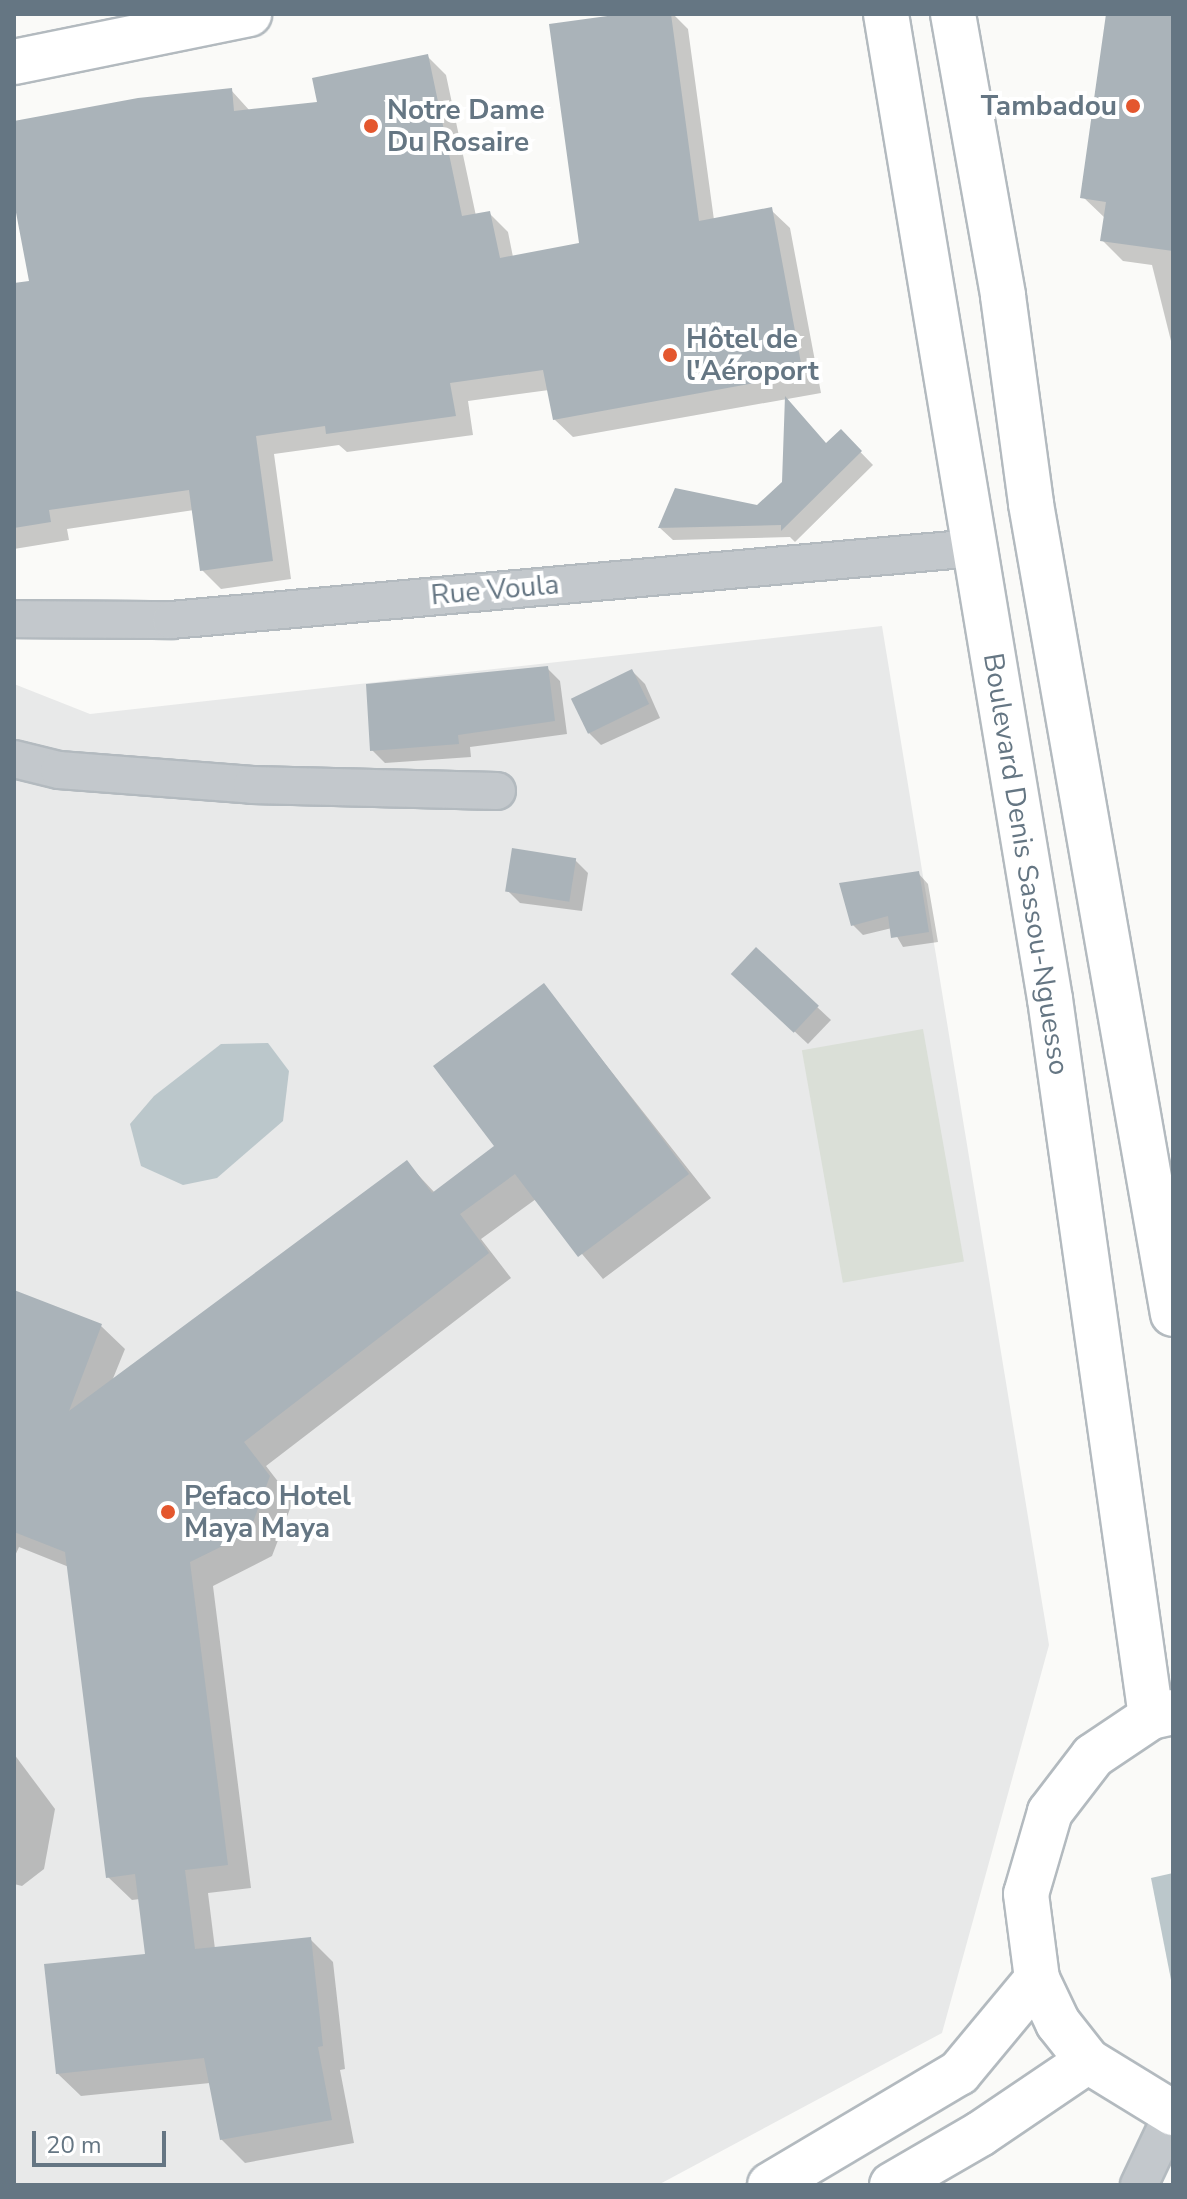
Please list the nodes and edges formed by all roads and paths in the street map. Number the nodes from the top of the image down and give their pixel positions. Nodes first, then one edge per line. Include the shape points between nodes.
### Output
1 (249, 14) edge
2 (886, 14) edge
3 (953, 14) edge
4 (14, 62) edge
5 (975, 548) junction
6 (14, 619) edge
7 (14, 759) edge
8 (497, 791) dead end
9 (1173, 1314) edge
10 (1162, 1715) edge
11 (1037, 1979) junction
12 (1088, 2061) junction
13 (1173, 2113) edge
14 (770, 2185) edge
15 (892, 2185) edge
16 (1139, 2185) edge

1 - 4 main road
2 - 5 main road, Boulevard Denis Sassou-Nguesso
3 - 9 main road via 1003,296 1031,504
5 - 6 street, Rue Voula via 171,620
5 - 10 main road, Boulevard Denis Sassou-Nguesso
7 - 8 street via 59,770 252,785
10 - 11 main road via 1093,1756 1050,1812 1026,1894
11 - 12 main road via 1058,2023
11 - 14 main road via 959,2073
12 - 13 main road
12 - 15 main road
13 - 16 street

